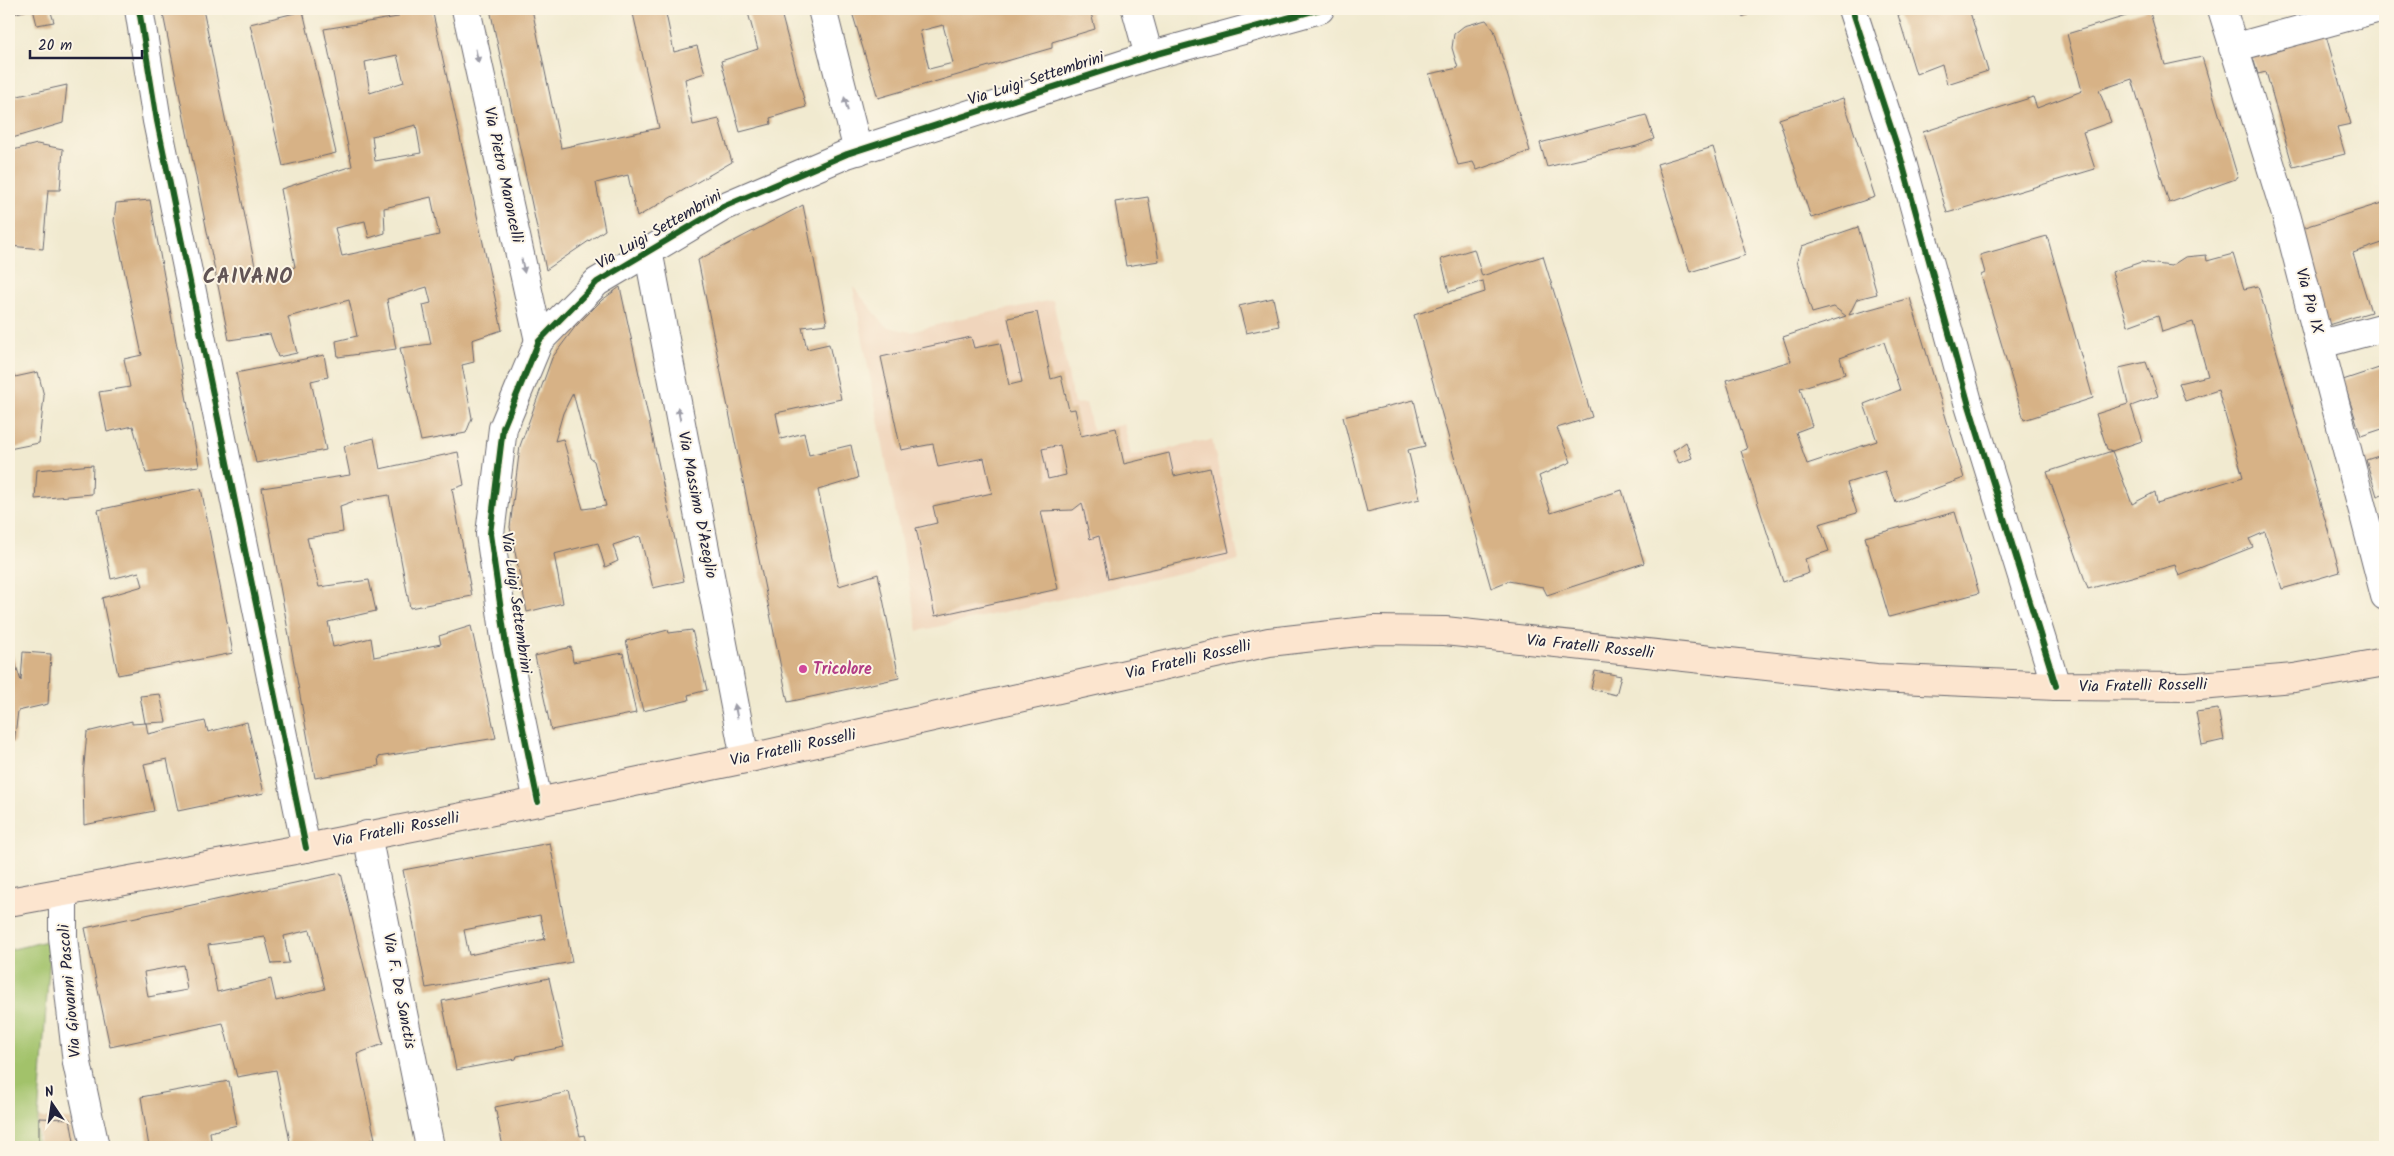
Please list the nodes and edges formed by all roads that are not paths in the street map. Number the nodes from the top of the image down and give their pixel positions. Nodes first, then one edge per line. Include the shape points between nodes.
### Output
1 (139, 9) edge
2 (466, 9) edge
3 (822, 9) edge
4 (1136, 9) edge
5 (1320, 9) edge
6 (1852, 9) edge
7 (2222, 9) edge
8 (2376, 9) edge
9 (2233, 48) junction
10 (1149, 56) junction
11 (858, 151) junction
12 (648, 250) junction
13 (2385, 327) edge
14 (539, 341) junction
15 (2321, 344) junction
16 (2385, 596) edge
17 (2385, 662) edge
18 (2056, 686) junction
19 (745, 759) junction
20 (538, 802) junction
21 (367, 835) junction
22 (306, 848) junction
23 (63, 892) junction
24 (9, 902) edge
25 (95, 1147) edge
26 (430, 1147) edge

1 - 22 street via 157,120
2 -> 14 street, Via Pietro Maroncelli
11 -> 3 street
4 - 10 street
5 - 10 street, Via Luigi Settembrini
6 - 18 street via 1900,155 1968,402
7 - 9 street, Via Pio IX
8 - 9 street
9 - 15 street, Via Pio IX
10 - 11 street, Via Luigi Settembrini
11 - 12 street, Via Luigi Settembrini via 723,206
12 - 14 street, Via Luigi Settembrini via 597,282
19 -> 12 street, Via Massimo D'Azeglio
13 - 15 street
14 - 20 street, Via Luigi Settembrini via 504,428 490,534 506,645
15 - 16 street, Via Pio IX
17 - 18 main road, Via Fratelli Rosselli via 2294,678 2188,687
18 - 19 main road, Via Fratelli Rosselli via 1876,678 1445,631 1375,630 1269,642
19 - 20 main road, Via Fratelli Rosselli
20 - 21 main road, Via Fratelli Rosselli
21 - 22 main road, Via Fratelli Rosselli
21 - 26 street, Via F. De Sanctis
22 - 23 main road, Via Fratelli Rosselli
23 - 24 main road, Via Fratelli Rosselli
23 - 25 street, Via Giovanni Pascoli via 63,937 77,1063

